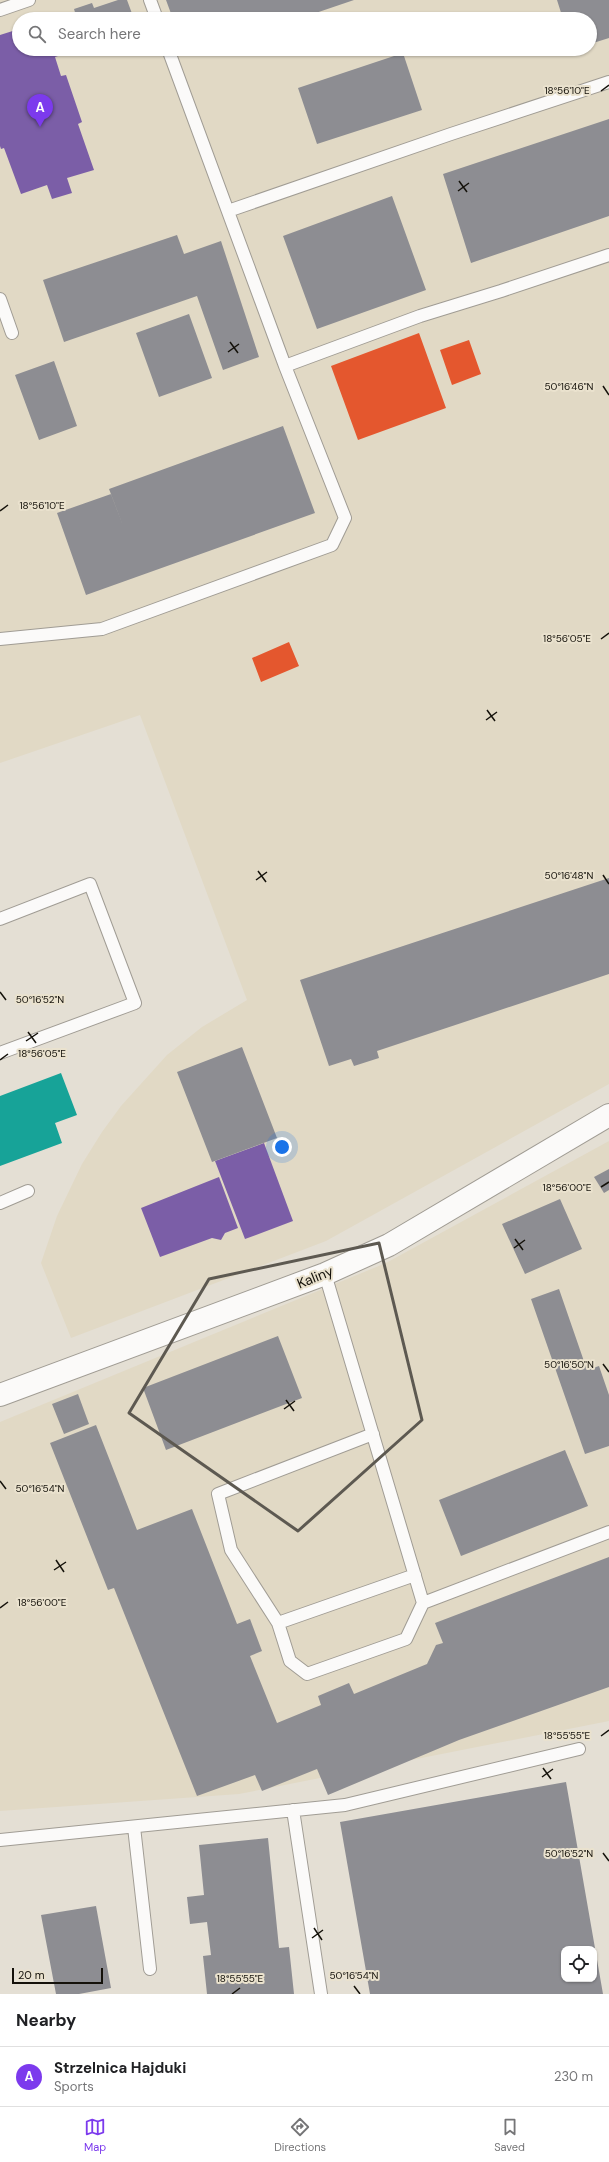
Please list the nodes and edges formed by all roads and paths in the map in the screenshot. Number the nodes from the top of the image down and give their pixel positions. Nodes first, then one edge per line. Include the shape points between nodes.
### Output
1 (29, 0) edge
2 (150, 0) edge
3 (0, 10) edge
4 (154, 12) edge
5 (171, 56) edge
6 (609, 82) edge
7 (228, 211) junction
8 (609, 254) edge
9 (0, 299) edge
10 (12, 333) dead end
11 (285, 366) junction
12 (0, 638) edge
13 (0, 919) edge
14 (0, 1053) edge
15 (609, 1115) edge
16 (28, 1191) dead end
17 (0, 1203) edge
18 (325, 1274) junction
19 (0, 1395) edge
20 (373, 1434) junction
21 (609, 1532) edge
22 (415, 1575) junction
23 (423, 1603) junction
24 (278, 1623) junction
25 (579, 1749) dead end
26 (293, 1810) junction
27 (134, 1827) junction
28 (0, 1840) edge
29 (150, 1969) dead end
30 (321, 1994) edge

1 - 3 lane
2 - 4 lane
5 - 7 lane
6 - 7 lane
7 - 11 lane
8 - 11 lane via 420,316
9 - 10 lane
11 - 12 lane via 345,518 332,545 102,629
13 - 14 lane via 90,884 135,1003
15 - 18 street, Kaliny via 388,1244
16 - 17 lane
18 - 19 street, Kaliny
18 - 20 lane
20 - 22 lane
20 - 24 lane via 218,1494 231,1550
21 - 23 lane
22 - 23 lane
22 - 24 lane
23 - 24 lane via 406,1639 307,1674 290,1661
25 - 26 lane via 345,1805
26 - 27 lane
26 - 30 lane
27 - 28 lane
27 - 29 lane

